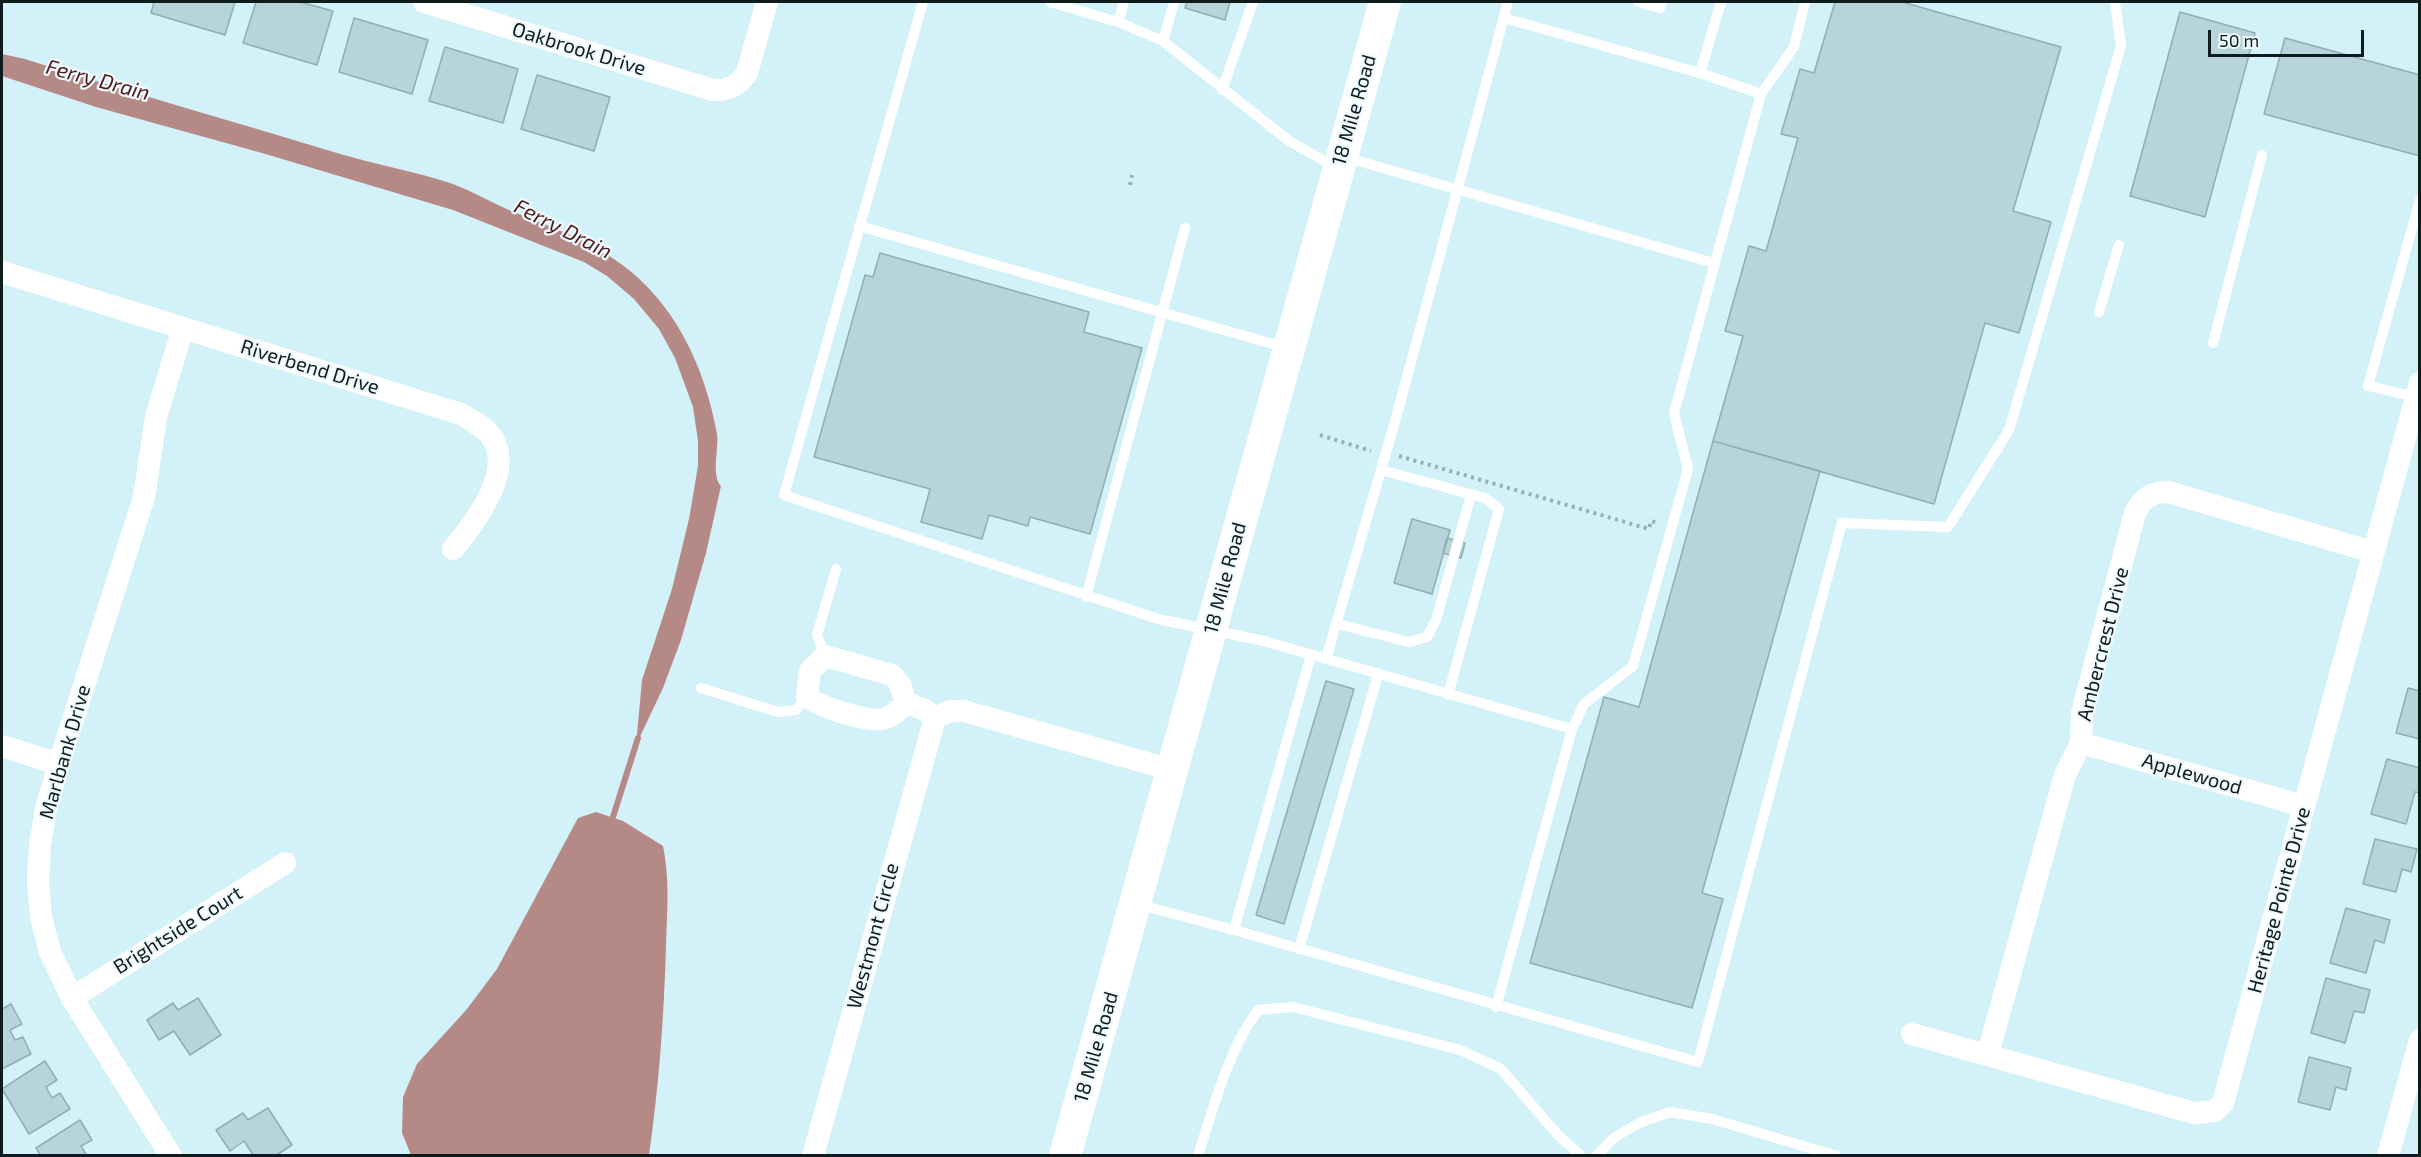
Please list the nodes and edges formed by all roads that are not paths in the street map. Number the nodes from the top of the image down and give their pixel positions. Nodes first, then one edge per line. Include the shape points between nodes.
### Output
1 (424, 2) edge
2 (767, 2) edge
3 (923, 2) edge
4 (1050, 2) edge
5 (1124, 2) edge
6 (1174, 2) edge
7 (1253, 2) edge
8 (1385, 2) edge
9 (1508, 2) edge
10 (1638, 2) edge
11 (1662, 2) edge
12 (1720, 2) edge
13 (1805, 2) edge
14 (2115, 2) edge
15 (1504, 18) junction
16 (1118, 22) junction
17 (1163, 41) junction
18 (1701, 73) junction
19 (1222, 90) junction
20 (1761, 94) junction
21 (2262, 155) dead end
22 (1339, 162) junction
23 (1457, 188) junction
24 (2420, 200) edge
25 (859, 226) junction
26 (1185, 228) dead end
27 (2119, 245) dead end
28 (1714, 263) junction
29 (2, 272) edge
30 (2099, 312) dead end
31 (1161, 313) junction
32 (183, 328) junction
33 (2212, 343) dead end
34 (1288, 348) junction
35 (2418, 390) edge
36 (1382, 470) junction
37 (1471, 495) junction
38 (453, 549) dead end
39 (2373, 552) junction
40 (836, 569) dead end
41 (1086, 597) junction
42 (1337, 624) junction
43 (1211, 628) junction
44 (1311, 655) junction
45 (825, 656) junction
46 (1326, 659) junction
47 (1378, 675) junction
48 (701, 688) dead end
49 (1448, 695) junction
50 (807, 696) junction
51 (906, 703) junction
52 (935, 718) junction
53 (1572, 729) junction
54 (2081, 742) junction
55 (2, 746) edge
56 (59, 764) junction
57 (1172, 770) junction
58 (2304, 806) junction
59 (285, 863) dead end
60 (1135, 904) junction
61 (1234, 930) junction
62 (1299, 949) junction
63 (72, 998) junction
64 (1496, 1007) junction
65 (1912, 1034) dead end
66 (2420, 1040) edge
67 (1988, 1054) junction
68 (171, 1155) edge
69 (813, 1155) edge
70 (1065, 1155) edge
71 (1198, 1155) edge
72 (1581, 1155) edge
73 (1596, 1155) edge
74 (1837, 1155) edge
75 (2388, 1155) edge

1 - 2 street, Oakbrook Drive via 724,91 747,73
3 - 25 lane
4 - 16 lane
5 - 16 lane
6 - 17 lane
7 - 19 lane
8 - 22 main road, 18 Mile Road
9 - 15 lane
10 - 11 lane via 1660,8
12 - 18 lane
13 - 20 lane via 1794,47
14 - 64 lane via 2121,46 2009,430 1948,527 1842,523 1698,1062
15 - 18 lane
15 - 23 lane
16 - 17 lane
17 - 19 lane
18 - 20 lane
19 - 22 lane via 1289,141
20 - 28 lane
21 - 33 lane
22 - 23 lane
22 - 34 main road, 18 Mile Road
23 - 28 lane
23 - 36 lane
24 - 35 lane via 2368,386
25 - 31 lane
25 - 41 lane via 784,495
26 - 31 lane
27 - 30 lane
28 - 53 lane via 1674,413 1688,469 1633,666 1584,704
29 - 32 street, Riverbend Drive
31 - 34 lane
31 - 41 lane
32 - 38 street, Riverbend Drive via 461,414 483,427 499,453 497,473 488,500
32 - 56 street, Marlbank Drive via 159,407 144,497
34 - 43 main road, 18 Mile Road
35 - 39 street, Heritage Pointe Drive
36 - 37 lane
36 - 42 lane
37 - 42 lane via 1436,620 1427,637 1409,642
37 - 49 lane via 1485,498 1499,509
39 - 54 street, Ambercrest Drive via 2168,492 2148,495 2135,513 2082,713
39 - 58 street, Heritage Pointe Drive
40 - 45 lane via 817,635
41 - 43 lane via 1158,619
42 - 46 lane
43 - 44 lane
43 - 57 main road, 18 Mile Road
44 - 46 lane
44 - 61 lane
45 - 50 street via 810,671
45 - 51 street via 892,675 900,684
46 - 47 lane
47 - 49 lane
47 - 62 lane
48 - 50 lane via 777,712 796,710
49 - 53 lane
50 - 51 street via 815,704 876,720 886,718
51 - 52 street
52 - 57 street via 950,711 964,711
52 - 69 street, Westmont Circle
53 - 64 lane
54 - 58 street, Applewood
54 - 67 street, Ambercrest Drive via 2065,775
55 - 56 street
56 - 63 street, Marlbank Drive via 45,818 38,881 41,917 50,952
57 - 60 main road, 18 Mile Road
58 - 67 street, Heritage Pointe Drive via 2228,1091 2215,1111 2194,1113
59 - 63 street, Brightside Court
60 - 61 lane
60 - 70 main road, 18 Mile Road
61 - 62 lane
62 - 64 lane
63 - 68 street, Marlbank Drive
65 - 67 street, Heritage Pointe Drive
66 - 75 street
71 - 72 lane via 1225,1073 1245,1028 1258,1010 1293,1007 1460,1050 1501,1069 1558,1135
73 - 74 lane via 1615,1137 1670,1112 1712,1119

